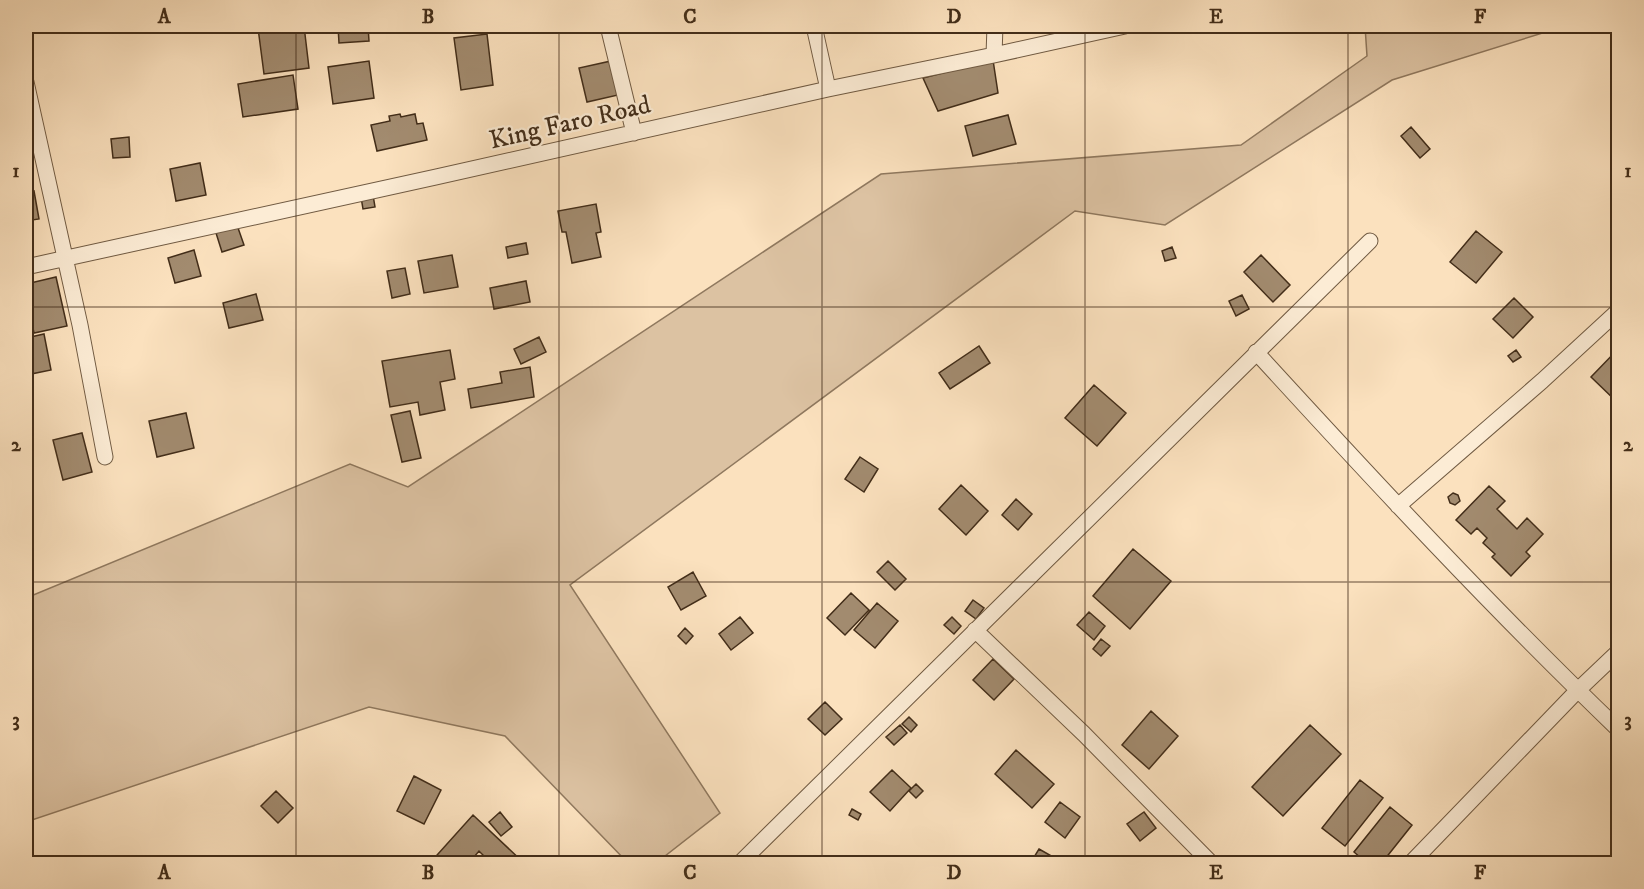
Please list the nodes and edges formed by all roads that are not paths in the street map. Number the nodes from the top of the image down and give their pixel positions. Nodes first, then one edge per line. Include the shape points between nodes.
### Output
1 (608, 26) edge
2 (814, 26) edge
3 (995, 26) edge
4 (1125, 26) edge
5 (994, 55) junction
6 (26, 82) edge
7 (828, 89) junction
8 (634, 133) junction
9 (1370, 241) dead end
10 (65, 258) junction
11 (26, 267) edge
12 (1618, 312) edge
13 (1256, 352) junction
14 (105, 457) dead end
15 (1398, 506) junction
16 (975, 630) junction
17 (1618, 651) edge
18 (1578, 690) junction
19 (1618, 729) edge
20 (739, 864) edge
21 (1212, 864) edge
22 (1410, 864) edge

1 - 8 street
2 - 7 street
3 - 5 street
4 - 5 street, King Faro Road
5 - 7 street, King Faro Road
6 - 10 street
7 - 8 street, King Faro Road
8 - 10 street, King Faro Road
9 - 13 street
10 - 11 street, King Faro Road
10 - 14 street
12 - 15 street
13 - 15 street
13 - 16 street
15 - 18 street
16 - 20 street
16 - 21 street
17 - 18 street
18 - 19 street
18 - 22 street

